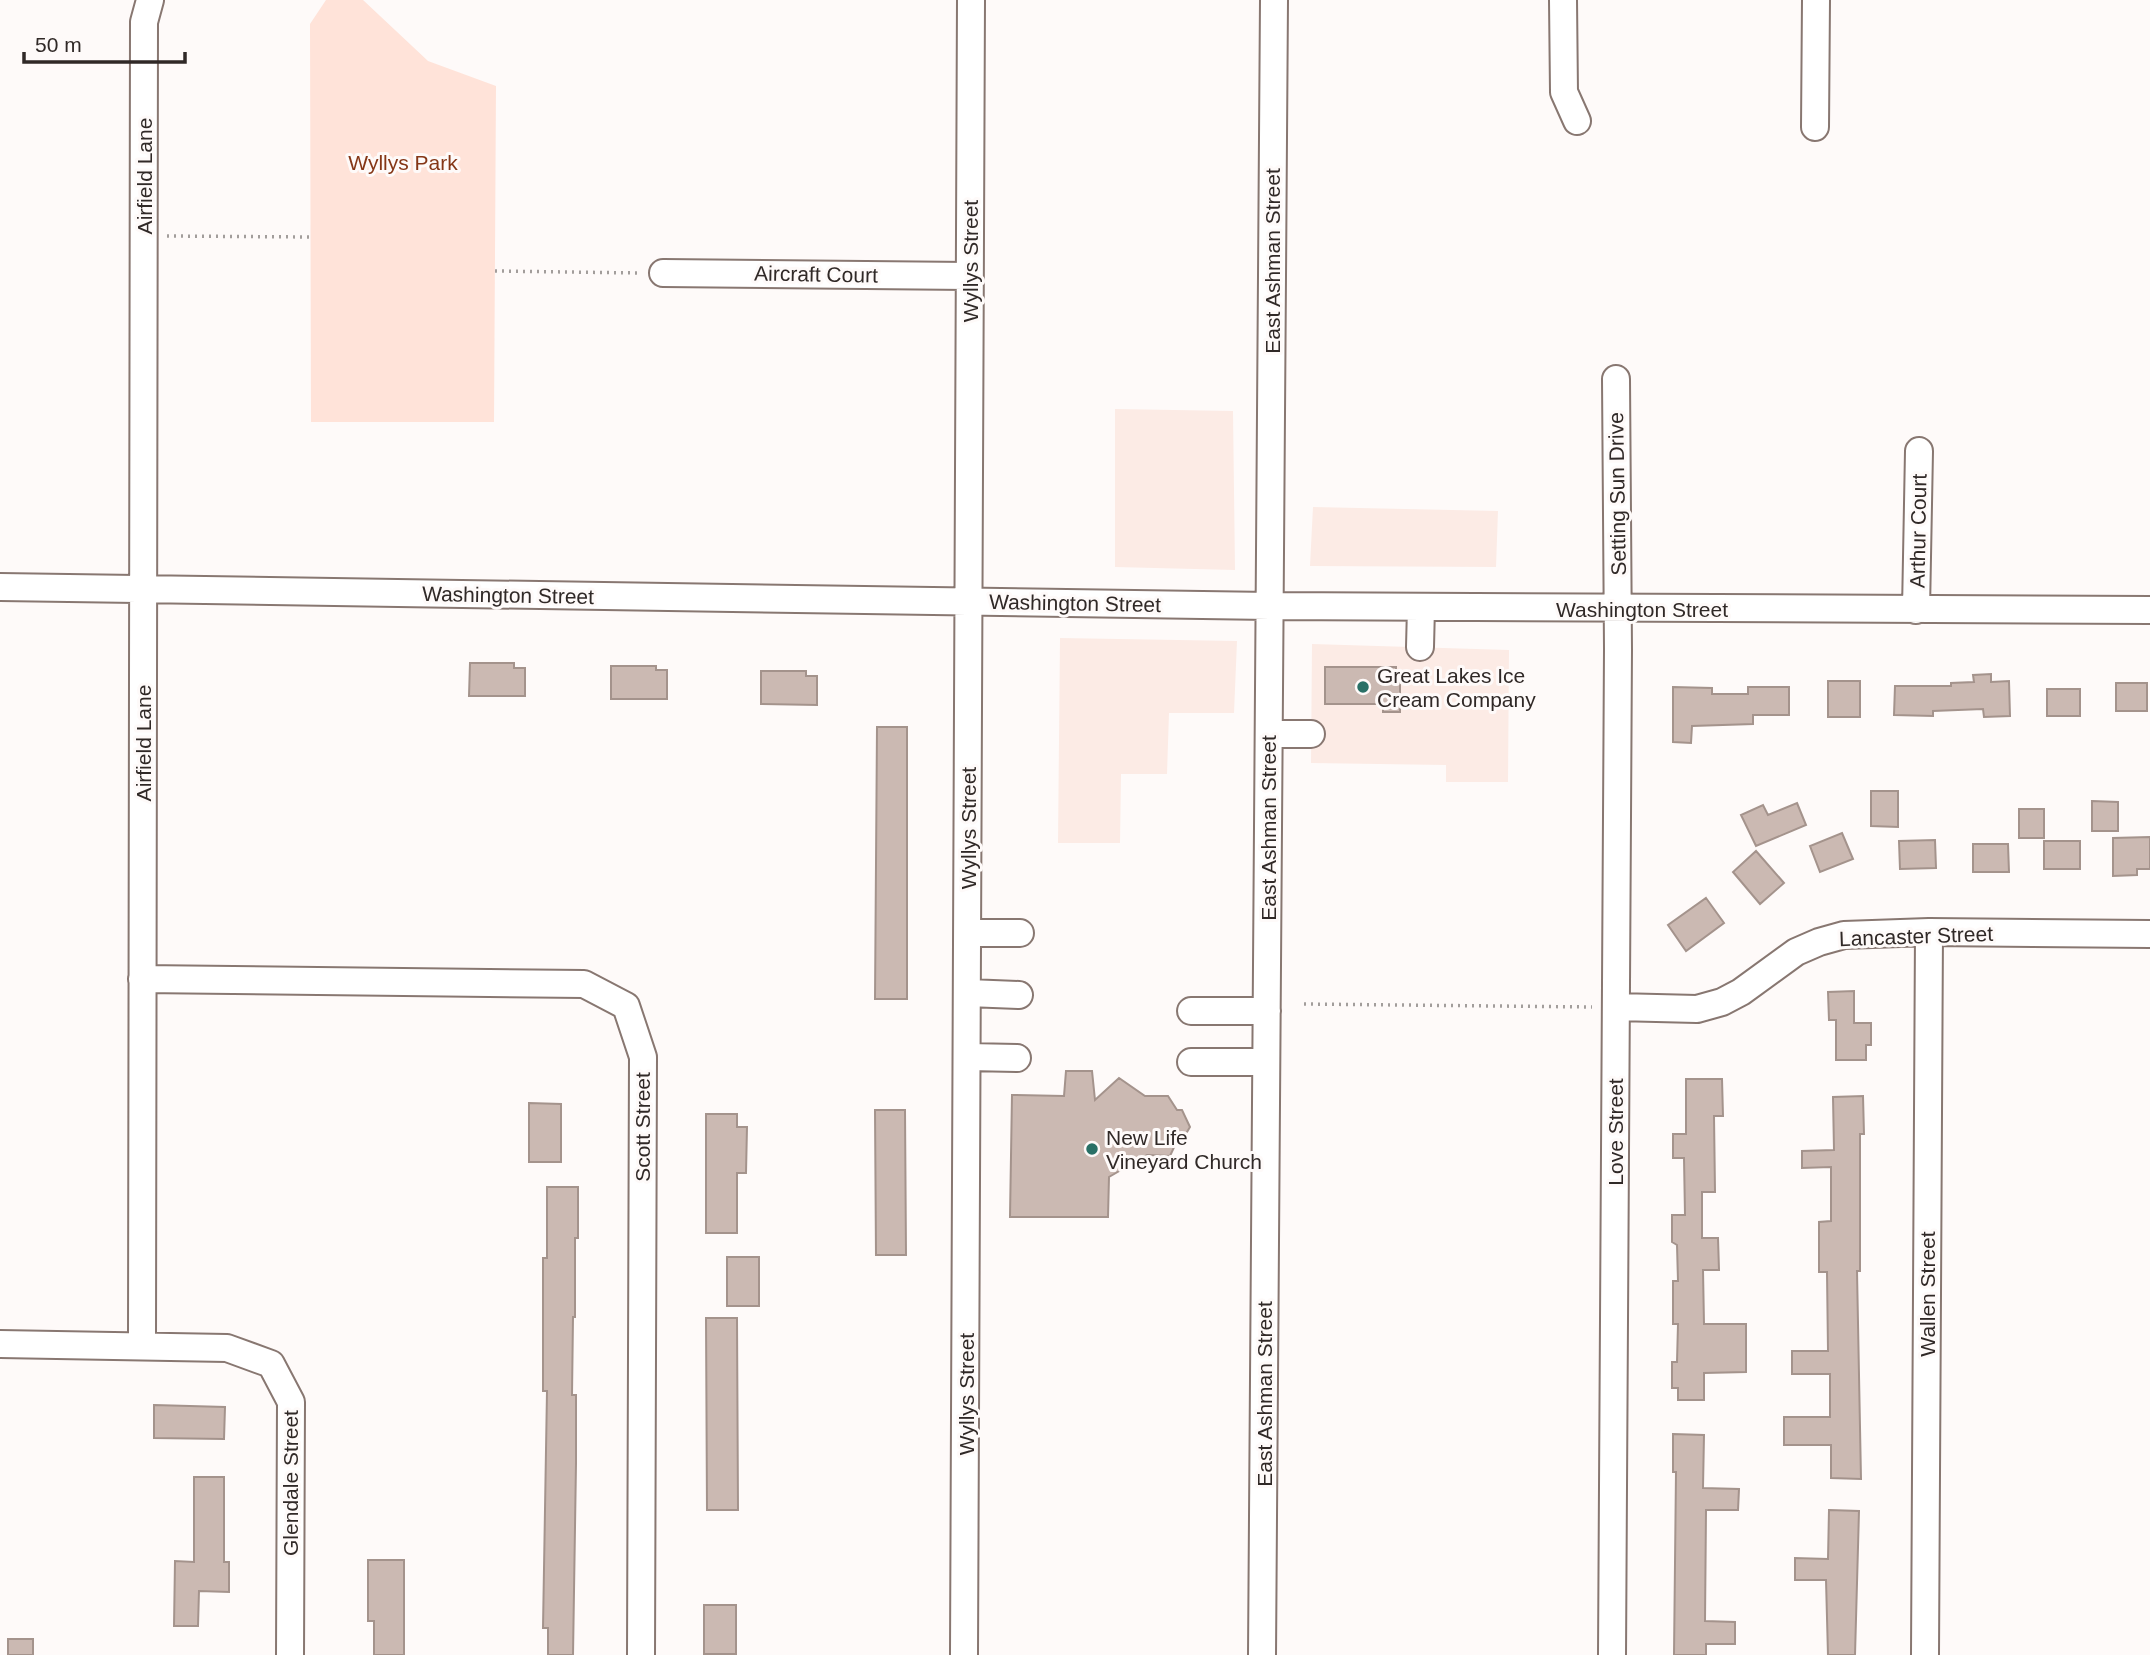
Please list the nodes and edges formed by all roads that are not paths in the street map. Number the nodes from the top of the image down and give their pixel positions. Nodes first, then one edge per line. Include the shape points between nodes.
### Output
1 (150, 0) edge
2 (971, 0) edge
3 (1273, 0) edge
4 (1563, 0) edge
5 (1816, 0) edge
6 (1577, 121) dead end
7 (1815, 127) dead end
8 (663, 273) road end
9 (970, 276) junction
10 (1616, 379) dead end
11 (1919, 451) dead end
12 (0, 587) edge
13 (143, 590) junction
14 (969, 601) junction
15 (1269, 606) junction
16 (1421, 607) junction
17 (1618, 609) junction
18 (1916, 610) junction
19 (2150, 610) edge
20 (1420, 647) dead end
21 (1269, 734) junction
22 (1311, 734) dead end
23 (1930, 932) junction
24 (968, 933) junction
25 (1020, 933) dead end
26 (2150, 934) edge
27 (142, 979) junction
28 (968, 993) junction
29 (1019, 995) dead end
30 (1616, 1007) junction
31 (1191, 1011) dead end
32 (1267, 1012) junction
33 (968, 1057) junction
34 (1017, 1058) dead end
35 (1191, 1062) dead end
36 (1266, 1062) junction
37 (0, 1344) edge
38 (142, 1345) junction
39 (290, 1655) edge
40 (641, 1655) edge
41 (964, 1655) edge
42 (1262, 1655) edge
43 (1612, 1655) edge
44 (1925, 1655) edge

1 - 13 street, Airfield Lane via 144,22
2 - 9 street, Wyllys Street
3 - 15 street, East Ashman Street
4 - 6 street via 1564,92
5 - 7 street
8 - 9 street, Aircraft Court
9 - 14 street, Wyllys Street
10 - 17 street, Setting Sun Drive
11 - 18 street, Arthur Court
12 - 13 street, Washington Street
13 - 14 street, Washington Street
13 - 27 street, Airfield Lane
14 - 15 street, Washington Street
14 - 24 street, Wyllys Street
15 - 16 street, Washington Street
15 - 21 street, East Ashman Street
16 - 17 street, Washington Street
16 - 20 street
17 - 18 street, Washington Street
17 - 30 street, Love Street
18 - 19 street, Washington Street
21 - 22 street
21 - 32 street, East Ashman Street
23 - 26 street, Lancaster Street
23 - 30 street, Lancaster Street via 1844,935 1819,942 1796,952 1741,992 1698,1009
23 - 44 street, Wallen Street
24 - 25 street
24 - 28 street, Wyllys Street
27 - 38 street, Airfield Lane
27 - 40 street, Scott Street via 584,984 626,1006 642,1057
28 - 29 street
28 - 33 street, Wyllys Street
30 - 43 street, Love Street
31 - 32 street
32 - 36 street, East Ashman Street
33 - 34 street
33 - 41 street, Wyllys Street
35 - 36 street
36 - 42 street, East Ashman Street
37 - 38 street
38 - 39 street, Glendale Street via 227,1348 271,1364 291,1402

